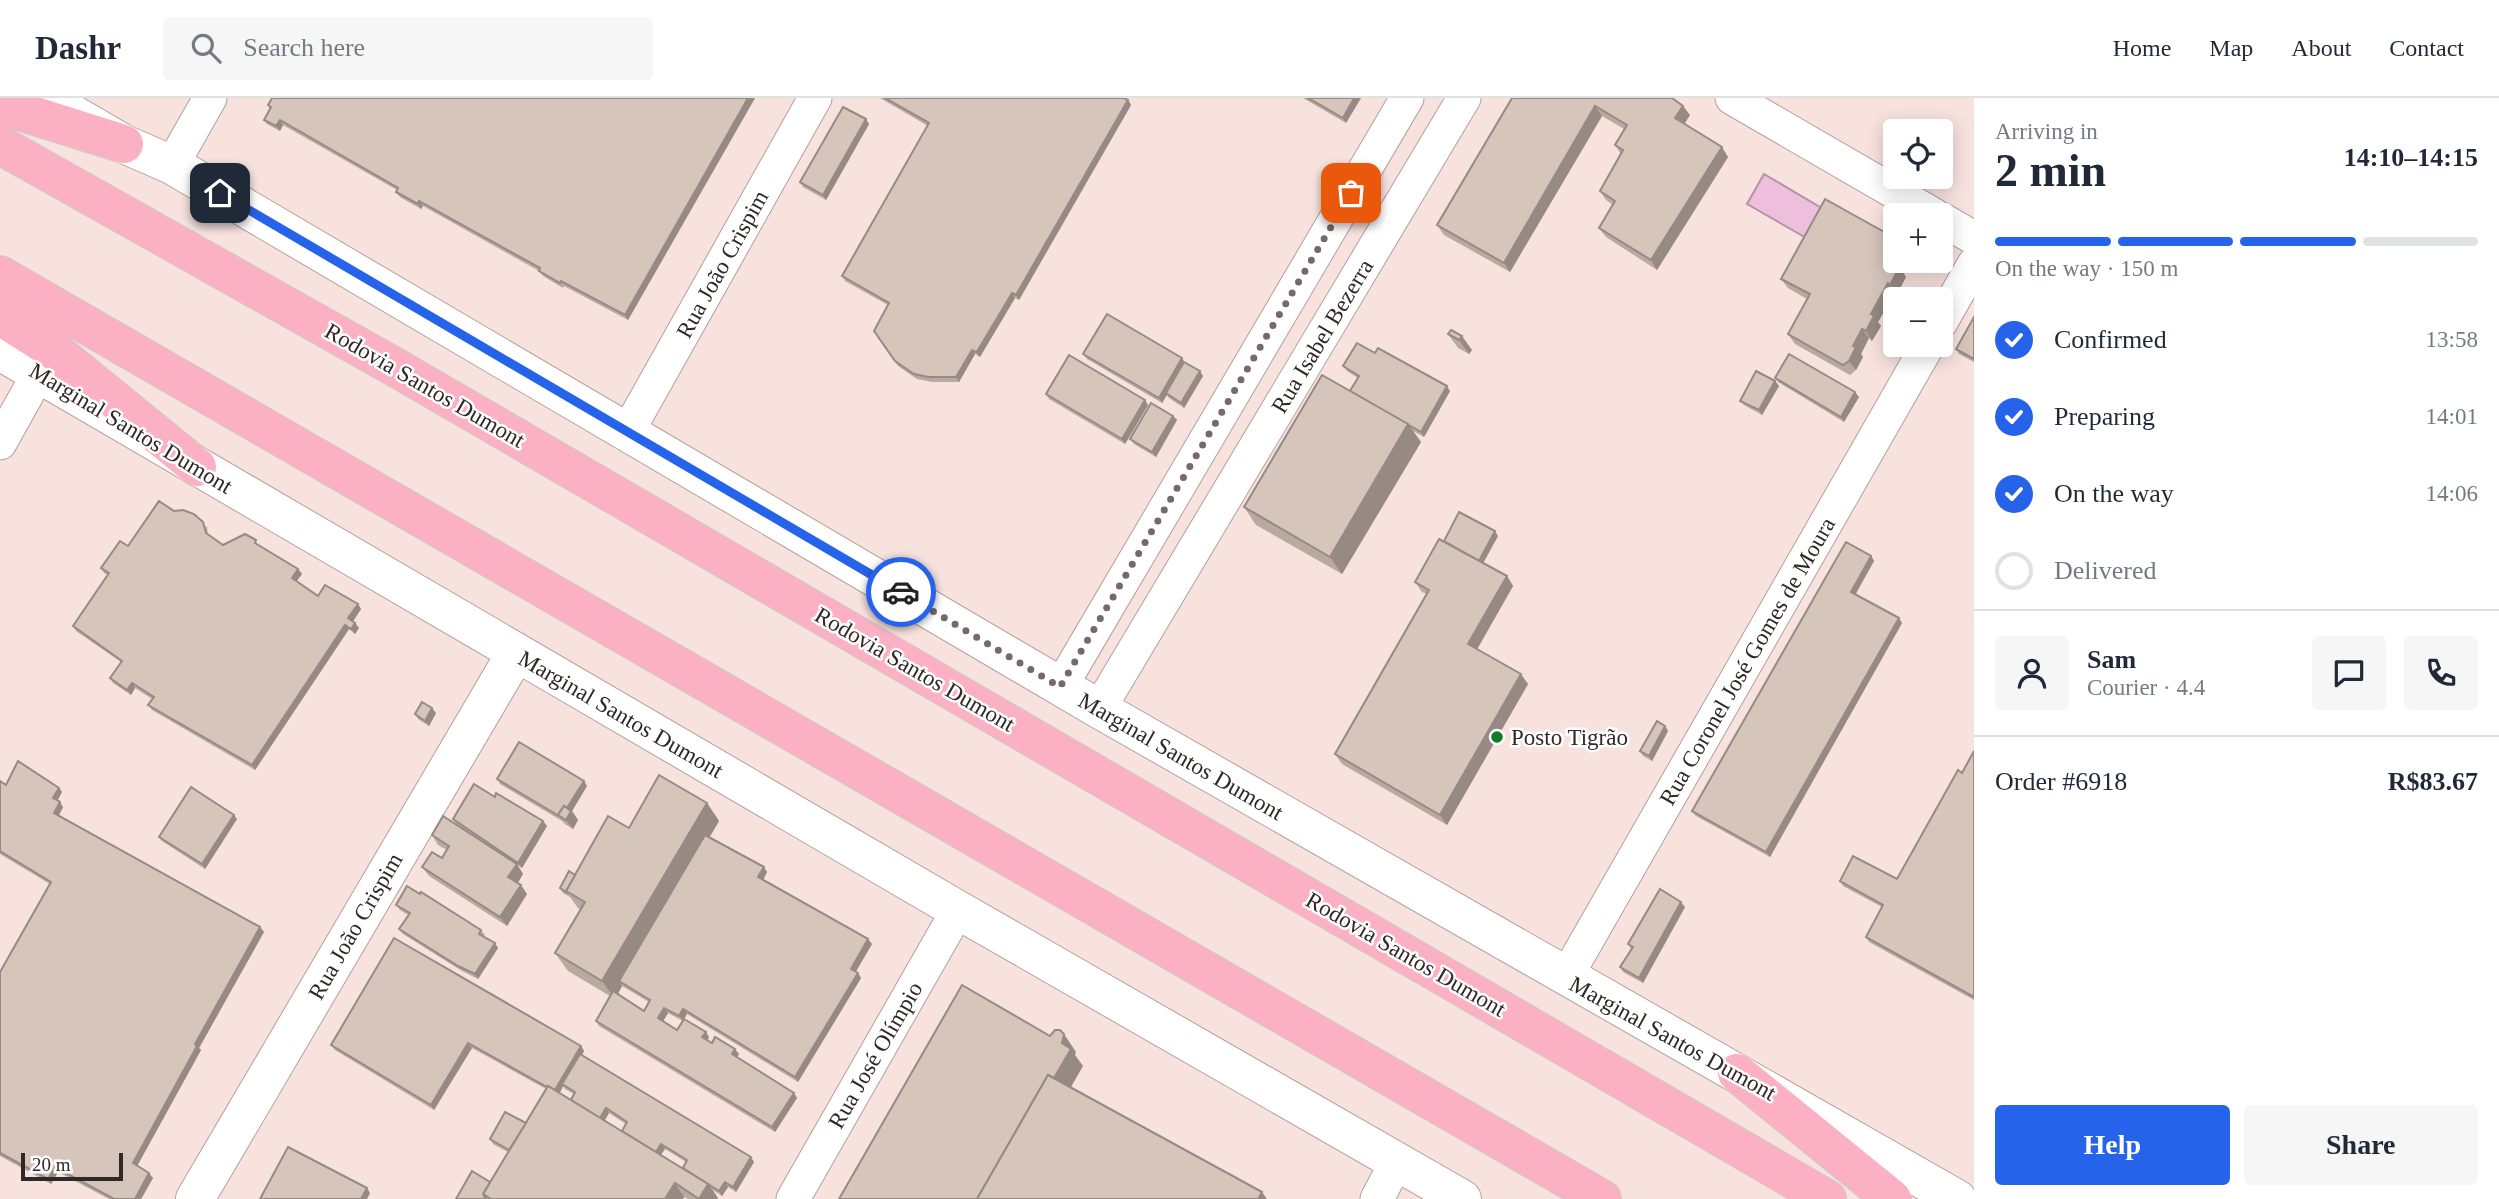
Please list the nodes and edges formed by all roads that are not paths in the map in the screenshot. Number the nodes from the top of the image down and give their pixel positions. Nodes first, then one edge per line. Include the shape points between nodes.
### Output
1 (46, 98) edge
2 (210, 98) edge
3 (815, 98) edge
4 (1407, 98) edge
5 (1464, 98) edge
6 (1732, 98) edge
7 (0, 105) edge
8 (124, 144) junction
9 (0, 145) edge
10 (172, 165) junction
11 (1913, 203) edge
12 (1953, 226) edge
13 (1974, 238) edge
14 (1974, 264) edge
15 (0, 275) edge
16 (1953, 301) edge
17 (0, 316) edge
18 (0, 351) edge
19 (1921, 357) edge
20 (39, 373) junction
21 (1225, 407) junction
22 (1266, 430) junction
23 (628, 431) junction
24 (0, 443) edge
25 (197, 467) junction
26 (516, 653) junction
27 (1060, 687) junction
28 (1099, 709) junction
29 (958, 910) junction
30 (1566, 977) junction
31 (1737, 1073) junction
32 (1397, 1161) junction
33 (195, 1199) edge
34 (793, 1199) edge
35 (1377, 1199) edge
36 (1462, 1199) edge
37 (1602, 1199) edge
38 (1828, 1199) edge
39 (1892, 1199) edge
40 (1956, 1199) edge

1 - 8 main road, Marginal Santos Dumont
2 - 10 street
3 - 23 street, Rua João Crispim
4 - 21 street, Rua Isabel Bezerra
5 - 22 street, Rua Isabel Bezerra
6 - 11 street
7 - 8 highway
8 - 10 main road, Marginal Santos Dumont
9 - 38 highway, Rodovia Santos Dumont via 393,366
10 - 23 main road, Marginal Santos Dumont
12 - 13 street
14 - 16 street
15 - 37 highway
17 - 25 highway via 52,349
18 - 20 main road, Marginal Santos Dumont
19 - 30 street, Rua Coronel José Gomes de Moura
20 - 24 street
20 - 25 main road, Marginal Santos Dumont
21 - 22 street, Rua Isabel Bezerra
21 - 27 street, Rua Isabel Bezerra
22 - 28 street, Rua Isabel Bezerra
23 - 27 main road, Marginal Santos Dumont
25 - 26 main road, Marginal Santos Dumont
26 - 29 main road, Marginal Santos Dumont
26 - 33 main road, Rua João Crispim
27 - 28 main road, Marginal Santos Dumont
28 - 30 main road, Marginal Santos Dumont
29 - 32 main road, Marginal Santos Dumont
29 - 34 street, Rua José Olímpio
30 - 31 main road, Marginal Santos Dumont
31 - 39 highway
31 - 40 main road, Marginal Santos Dumont
32 - 35 street
32 - 36 main road, Marginal Santos Dumont

